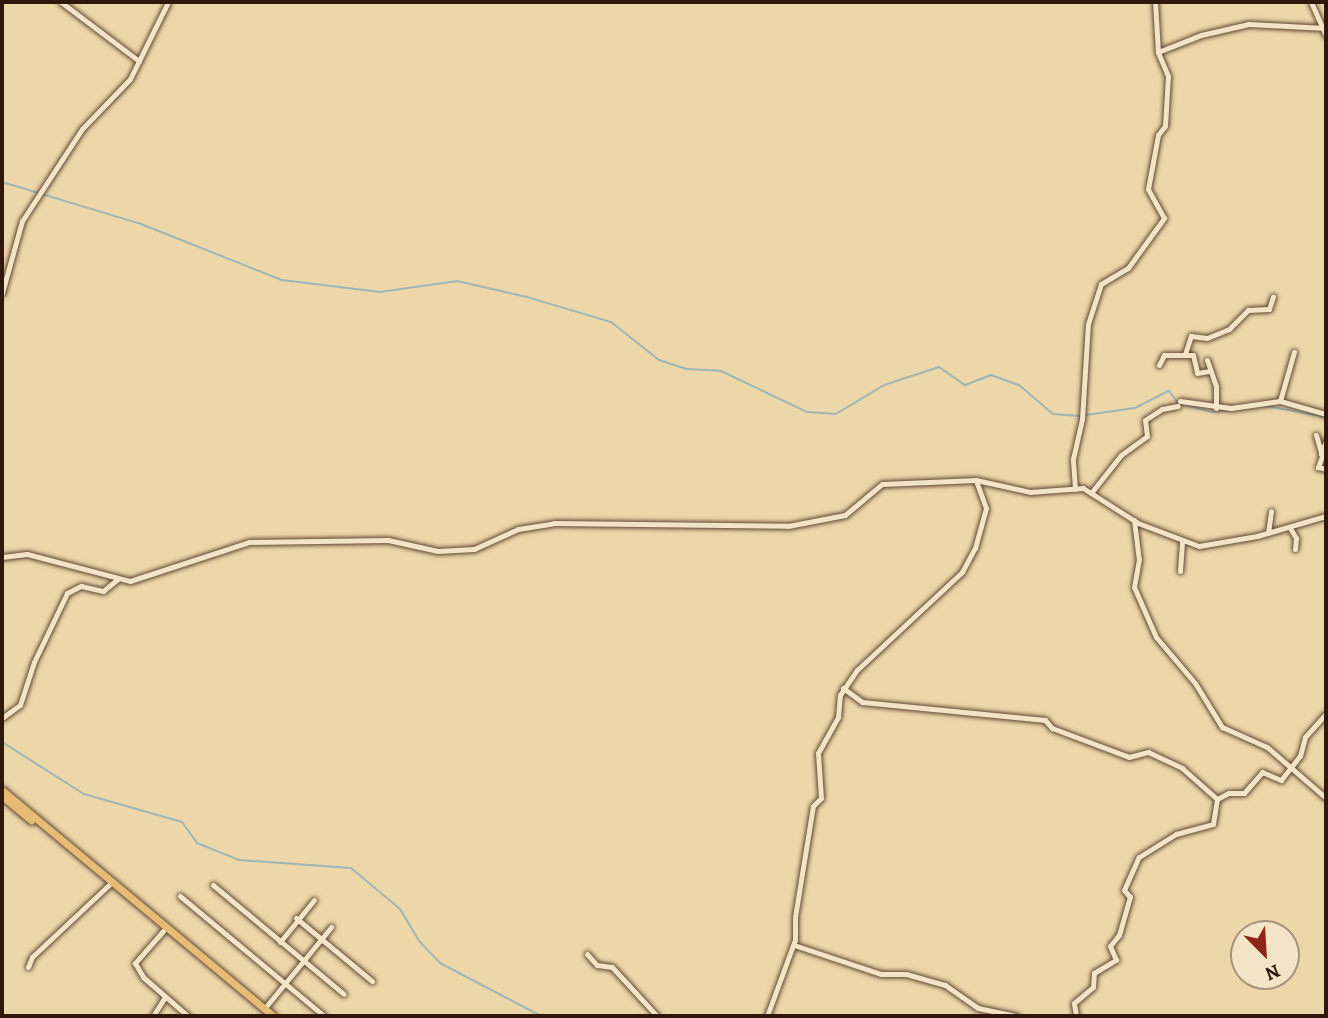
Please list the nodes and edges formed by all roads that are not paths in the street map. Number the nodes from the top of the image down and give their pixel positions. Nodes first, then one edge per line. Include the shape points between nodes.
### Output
1 (61, 2) edge
2 (168, 2) edge
3 (1156, 2) edge
4 (1311, 2) edge
5 (1324, 28) edge
6 (1326, 35) edge
7 (1158, 52) junction
8 (139, 61) junction
9 (2, 293) edge
10 (1273, 297) dead end
11 (1294, 352) dead end
12 (1185, 354) junction
13 (1207, 360) dead end
14 (1159, 365) dead end
15 (1209, 371) junction
16 (1280, 401) junction
17 (1216, 408) junction
18 (1326, 414) edge
19 (1316, 435) dead end
20 (1326, 441) edge
21 (1321, 454) junction
22 (1326, 469) edge
23 (976, 481) junction
24 (1076, 489) junction
25 (1091, 493) junction
26 (1271, 511) dead end
27 (1326, 516) edge
28 (1134, 520) junction
29 (1290, 528) junction
30 (1268, 533) junction
31 (1182, 542) junction
32 (1295, 549) dead end
33 (2, 557) edge
34 (1180, 571) dead end
35 (118, 579) junction
36 (843, 688) junction
37 (1326, 714) edge
38 (2, 718) edge
39 (1290, 769) junction
40 (2, 790) edge
41 (2, 796) edge
42 (1326, 798) edge
43 (1217, 799) junction
44 (111, 884) junction
45 (213, 886) dead end
46 (180, 896) dead end
47 (314, 900) dead end
48 (296, 918) junction
49 (331, 927) dead end
50 (163, 931) junction
51 (321, 940) junction
52 (280, 942) junction
53 (794, 945) junction
54 (587, 954) dead end
55 (304, 961) junction
56 (28, 967) dead end
57 (372, 981) dead end
58 (285, 984) junction
59 (344, 994) dead end
60 (165, 997) junction
61 (265, 1013) edge
62 (153, 1016) edge
63 (188, 1016) edge
64 (273, 1016) edge
65 (324, 1016) edge
66 (657, 1016) edge
67 (767, 1016) edge
68 (1017, 1016) edge
69 (1076, 1016) edge

1 - 8 street
2 - 8 street
3 - 7 street
4 - 5 street
5 - 6 street
5 - 7 street via 1249,24 1201,34
7 - 24 street via 1168,76 1165,126 1158,135 1148,189 1164,218 1128,268 1101,284 1088,324 1082,413 1073,460
8 - 9 street via 122,89 82,129 41,191 18,230
10 - 12 street via 1269,309 1248,310 1229,329 1207,338 1191,336
11 - 16 street
12 - 14 street via 1164,355
12 - 15 street via 1193,355 1196,373
13 - 15 street
15 - 17 street via 1216,386
16 - 17 street
16 - 18 street
17 - 25 street via 1179,404 1145,420 1147,436 1121,455
19 - 21 street
20 - 21 street
21 - 22 street via 1318,467
23 - 24 street via 1030,492
23 - 35 street via 882,484 845,515 822,522 757,527 554,523 518,529 474,549 438,551 388,540 249,542 150,578
23 - 36 street via 986,508 975,548 962,572
24 - 25 street
25 - 28 street
26 - 30 street
27 - 29 street
28 - 31 street
28 - 39 street via 1139,539 1134,587 1156,637 1195,683 1222,727 1267,747
29 - 30 street
29 - 32 street via 1296,538
30 - 31 street via 1199,546
31 - 34 street
33 - 35 street via 27,554
35 - 38 street via 103,590 81,586 67,593 49,624 20,705
36 - 43 street via 862,702 1045,719 1052,728 1129,758 1148,752 1182,768
36 - 53 street via 838,717 818,753 821,798 813,806
37 - 39 street via 1304,737 1302,751
39 - 42 street
39 - 43 street via 1281,780 1262,772 1244,793
40 - 44 main road
41 - 44 main road
43 - 69 street via 1213,824 1157,843 1139,857 1124,890 1130,897 1119,935 1110,946 1116,960 1094,973 1093,987 1074,1003
44 - 50 main road
44 - 56 street via 32,957
44 - 61 main road
45 - 52 street
46 - 58 street
47 - 48 street
48 - 51 street
48 - 52 street
49 - 51 street
50 - 60 street via 135,963
50 - 61 main road
51 - 55 street
51 - 57 street
52 - 55 street
53 - 67 street
53 - 68 street via 881,974 906,974 945,985 978,1008
54 - 66 street via 597,965 612,967
55 - 58 street
55 - 59 street
58 - 61 street
58 - 65 street
60 - 62 street
60 - 63 street
61 - 64 main road

